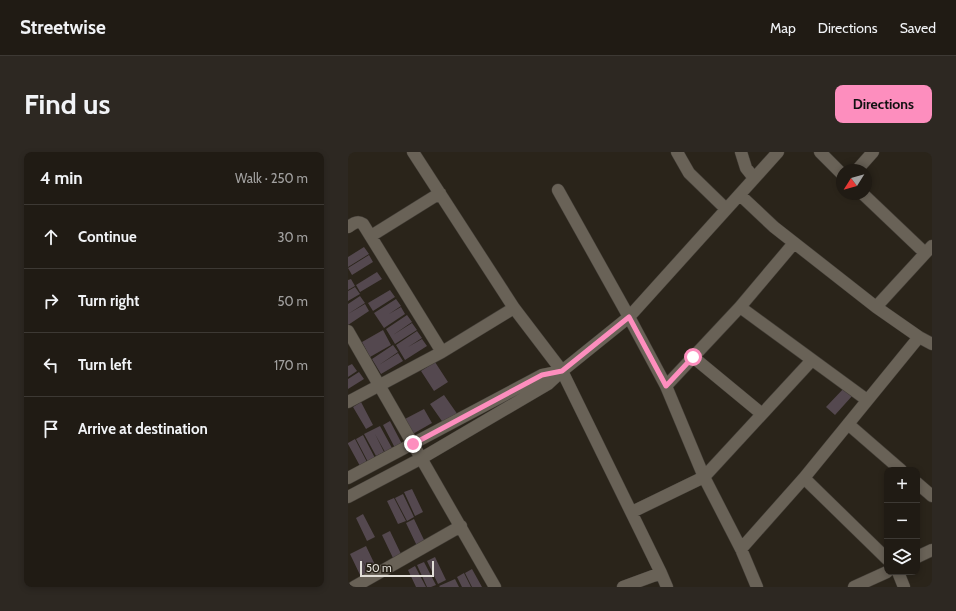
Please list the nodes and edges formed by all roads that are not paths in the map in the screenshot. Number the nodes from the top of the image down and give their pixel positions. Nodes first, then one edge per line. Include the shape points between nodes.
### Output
1 (413, 152) edge
2 (677, 152) edge
3 (741, 152) edge
4 (778, 152) edge
5 (820, 152) edge
6 (873, 152) edge
7 (862, 164) edge
8 (836, 168) edge
9 (754, 178) junction
10 (558, 190) dead end
11 (440, 193) junction
12 (740, 195) junction
13 (870, 200) edge
14 (726, 209) junction
15 (348, 227) edge
16 (371, 236) junction
17 (794, 243) junction
18 (929, 249) edge
19 (740, 306) junction
20 (876, 307) junction
21 (514, 308) junction
22 (629, 317) junction
23 (348, 331) edge
24 (928, 340) edge
25 (442, 352) junction
26 (693, 357) junction
27 (812, 360) junction
28 (562, 371) junction
29 (380, 386) junction
30 (666, 386) junction
31 (867, 400) junction
32 (348, 402) edge
33 (762, 414) junction
34 (848, 424) junction
35 (413, 444) junction
36 (422, 458) junction
37 (898, 467) edge
38 (704, 477) junction
39 (348, 478) edge
40 (804, 478) junction
41 (920, 486) edge
42 (932, 496) edge
43 (348, 497) edge
44 (632, 512) junction
45 (461, 526) junction
46 (741, 549) junction
47 (932, 550) edge
48 (884, 556) edge
49 (920, 556) edge
50 (661, 573) junction
51 (884, 573) edge
52 (899, 575) edge
53 (354, 587) edge
54 (495, 587) edge
55 (623, 587) edge
56 (667, 587) edge
57 (757, 587) edge
58 (854, 587) edge
59 (904, 587) edge

1 - 11 street
2 - 14 street via 689,173
3 - 9 street via 746,168
4 - 9 street
5 - 8 street
6 - 7 street
9 - 12 street
10 - 22 street
11 - 16 street
11 - 21 street
12 - 14 street
12 - 17 street
13 - 18 street
14 - 22 street
15 - 16 street via 360,222
16 - 25 street
17 - 19 street
17 - 20 street
18 - 20 street
19 - 26 street
19 - 27 street
20 - 24 street
21 - 25 street
21 - 28 street
22 - 28 street
22 - 30 street
23 - 29 street
24 - 31 street
25 - 29 street
26 - 30 street
26 - 33 street
27 - 31 street
27 - 33 street
28 - 35 street via 542,375
28 - 36 street via 548,384
28 - 44 street
29 - 32 street
29 - 35 street
30 - 38 street
31 - 34 street
33 - 38 street
34 - 37 street
34 - 40 street
35 - 36 street
35 - 39 street
36 - 43 street
36 - 45 street
38 - 44 street
38 - 46 street
40 - 46 street
40 - 48 street
41 - 42 street
44 - 50 street
45 - 53 street
45 - 54 street
46 - 57 street
47 - 49 street
50 - 55 street
50 - 56 street
51 - 58 street
52 - 59 street

